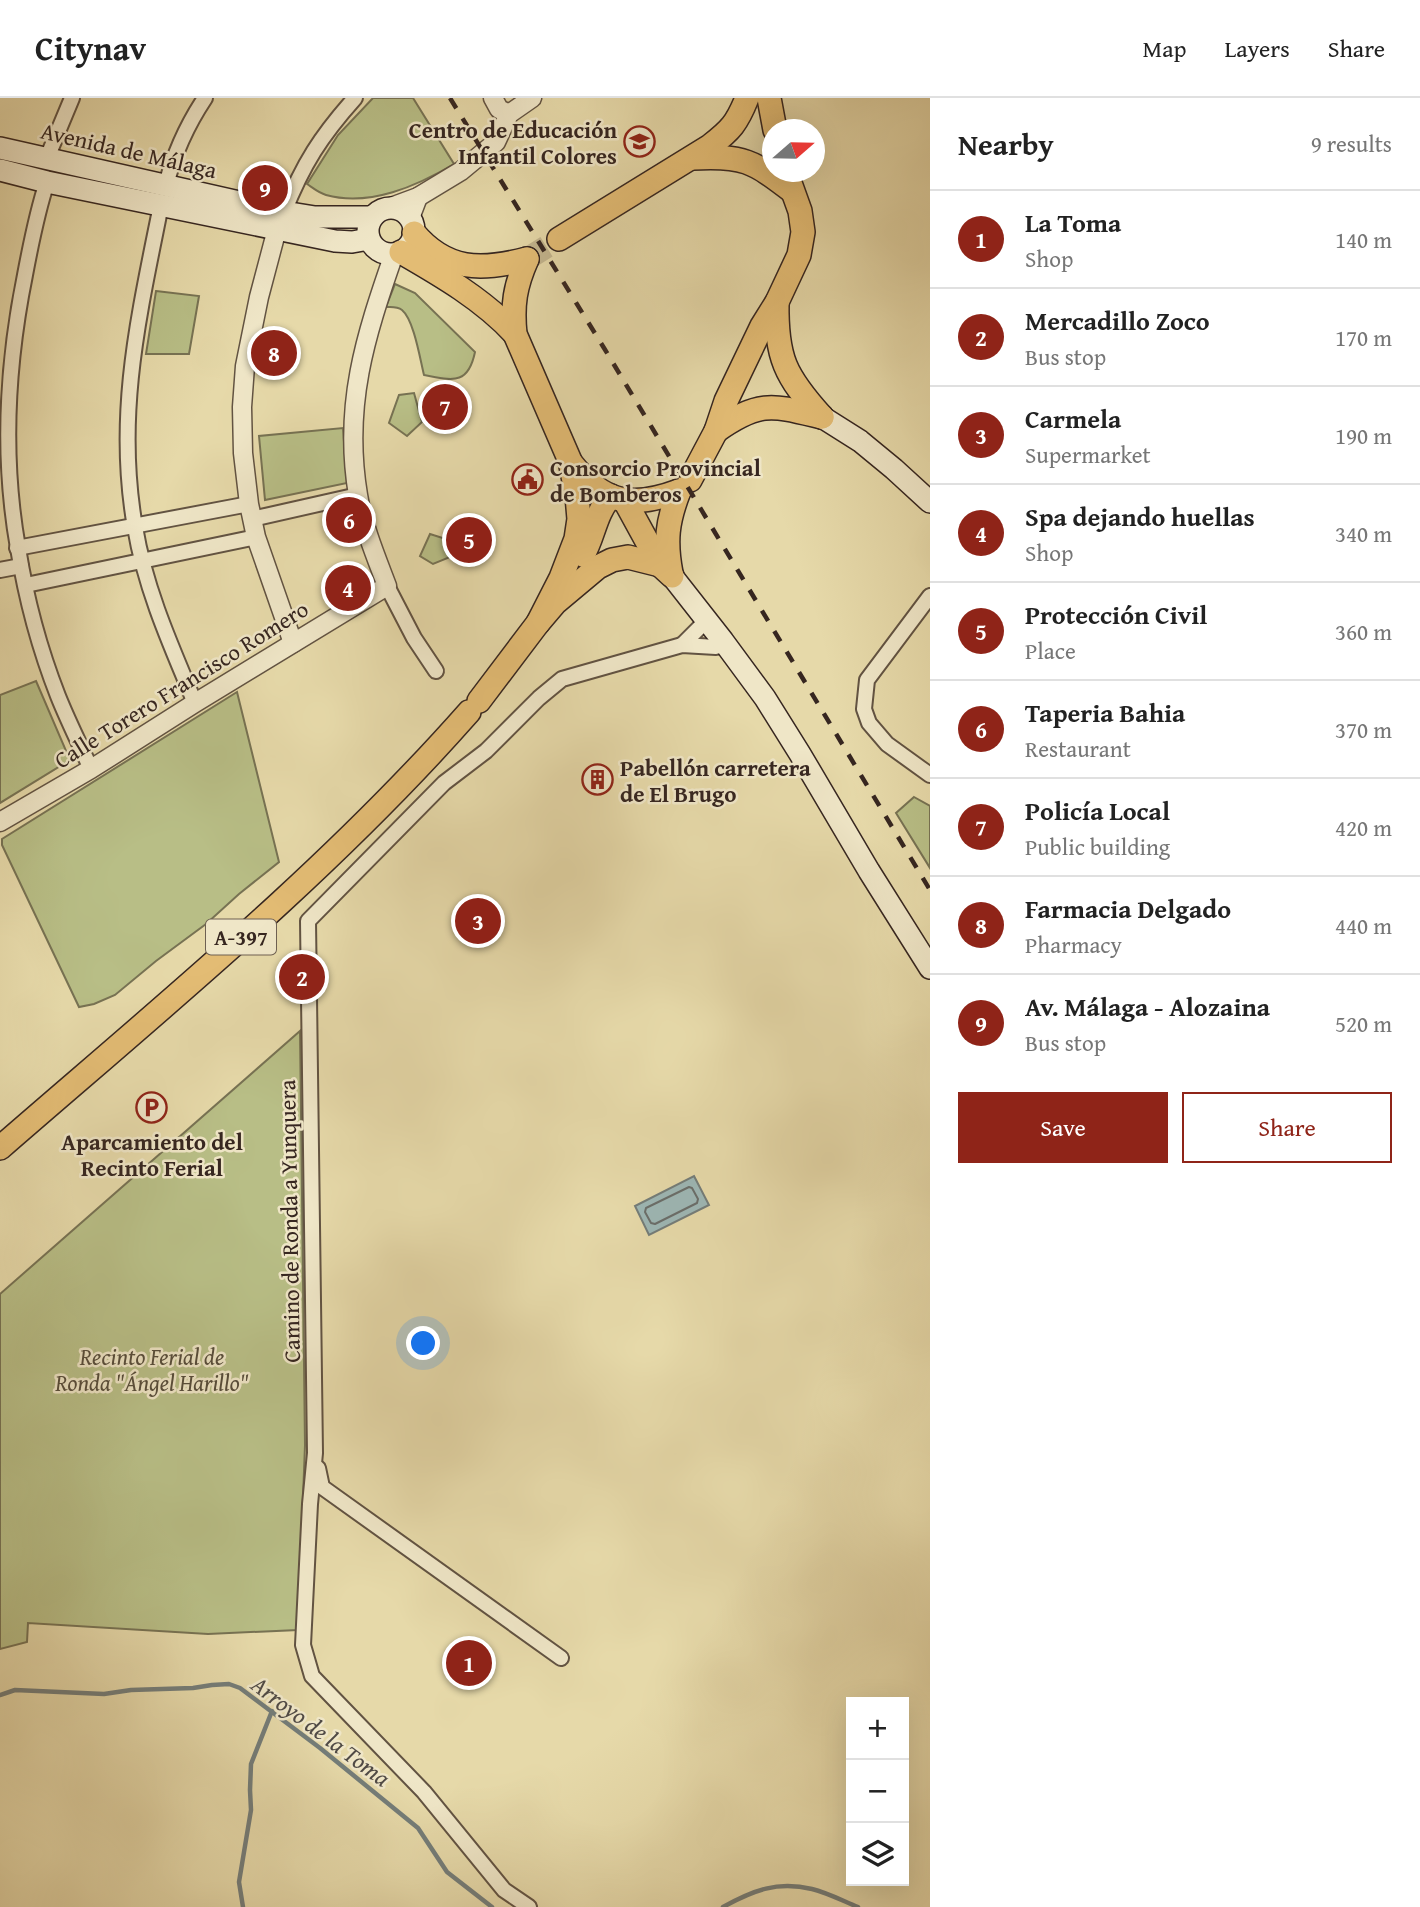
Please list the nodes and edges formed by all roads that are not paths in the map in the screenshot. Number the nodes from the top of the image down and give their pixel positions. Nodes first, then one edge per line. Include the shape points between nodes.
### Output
1 (72, 98) edge
2 (205, 98) edge
3 (355, 98) edge
4 (493, 98) edge
5 (532, 98) edge
6 (747, 98) edge
7 (769, 98) edge
8 (509, 114) junction
9 (773, 119) edge
10 (0, 148) edge
11 (47, 158) junction
12 (693, 158) junction
13 (0, 170) edge
14 (762, 170) edge
15 (47, 182) junction
16 (789, 182) edge
17 (164, 195) junction
18 (418, 197) junction
19 (391, 207) junction
20 (371, 217) junction
21 (280, 220) junction
22 (369, 239) junction
23 (405, 239) junction
24 (559, 239) tunnel mouth
25 (777, 302) junction
26 (515, 334) junction
27 (822, 417) junction
28 (716, 431) junction
29 (570, 461) junction
30 (684, 485) junction
31 (358, 495) junction
32 (618, 498) junction
33 (930, 502) edge
34 (250, 512) junction
35 (134, 526) junction
36 (256, 537) junction
37 (18, 548) junction
38 (142, 561) junction
39 (21, 566) junction
40 (0, 570) edge
41 (666, 571) junction
42 (26, 585) junction
43 (387, 586) junction
44 (930, 596) edge
45 (555, 603) junction
46 (706, 620) junction
47 (538, 623) junction
48 (723, 641) junction
49 (293, 643) junction
50 (682, 645) junction
51 (436, 671) dead end
52 (195, 703) junction
53 (91, 769) junction
54 (930, 775) edge
55 (0, 822) edge
56 (930, 968) edge
57 (0, 1148) edge
58 (315, 1453) junction
59 (561, 1658) dead end
60 (529, 1907) edge

1 - 11 street
2 - 17 street via 178,148
3 - 21 street via 316,145
4 - 8 street via 499,109
5 - 8 street
6 - 12 main road via 730,130
7 - 9 main road
8 - 18 street via 496,142 461,171
10 - 11 main road, Avenida de Málaga
11 - 17 main road, Avenida de Málaga
12 - 14 main road via 736,158
12 - 24 main road
13 - 15 main road, Avenida de Málaga
15 - 17 main road, Avenida de Málaga
15 - 37 street via 18,307 11,362 10,484
16 - 25 main road via 803,232 799,255
17 - 21 main road, Avenida de Málaga
17 - 35 street via 129,386 128,477
18 - 19 street
18 - 23 street
19 - 20 main road
19 - 23 main road via 399,209
20 - 21 main road, Avenida de Málaga
20 - 22 main road
21 - 22 main road, Avenida de Málaga via 335,242
21 - 34 street via 246,366 243,453
22 - 23 main road via 386,254
23 - 26 main road
23 - 26 main road via 469,266 527,259 515,293
23 - 31 street via 374,311 357,377 353,424
25 - 27 main road via 776,330 783,362 802,395
25 - 28 main road via 726,401
26 - 29 main road
27 - 28 main road via 769,407 752,410
27 - 33 main road via 860,441
28 - 30 main road
29 - 32 main road via 584,479
29 - 47 main road via 579,519 576,539
30 - 32 main road via 646,501
30 - 41 main road via 668,526
31 - 34 street
31 - 43 street
32 - 41 main road
32 - 45 main road via 603,504 589,545
34 - 35 street
34 - 36 street
35 - 37 street
35 - 38 street
36 - 38 street
36 - 49 street
37 - 39 street
38 - 42 street
38 - 52 street via 167,638
39 - 40 street
39 - 42 street
41 - 45 main road via 628,557 612,560
41 - 46 main road
42 - 53 street via 48,669
43 - 49 street, Calle Torero Francisco Romero
43 - 51 street
44 - 54 street via 867,680 864,709 869,723 887,744
45 - 47 main road
46 - 48 main road
46 - 50 street
47 - 57 main road, A-397 via 430,756 319,866
48 - 50 street, Camino de Ronda a Yunquera via 716,647
48 - 56 main road via 765,698
49 - 52 street, Calle Torero Francisco Romero
50 - 58 street, Camino de Ronda a Yunquera via 562,679 486,751 444,783 308,921
52 - 53 street, Calle Torero Francisco Romero
53 - 55 street, Calle Torero Francisco Romero
58 - 59 street via 322,1487
58 - 60 street, Camino de Ronda a Yunquera via 303,1646 312,1676 424,1792 504,1890

